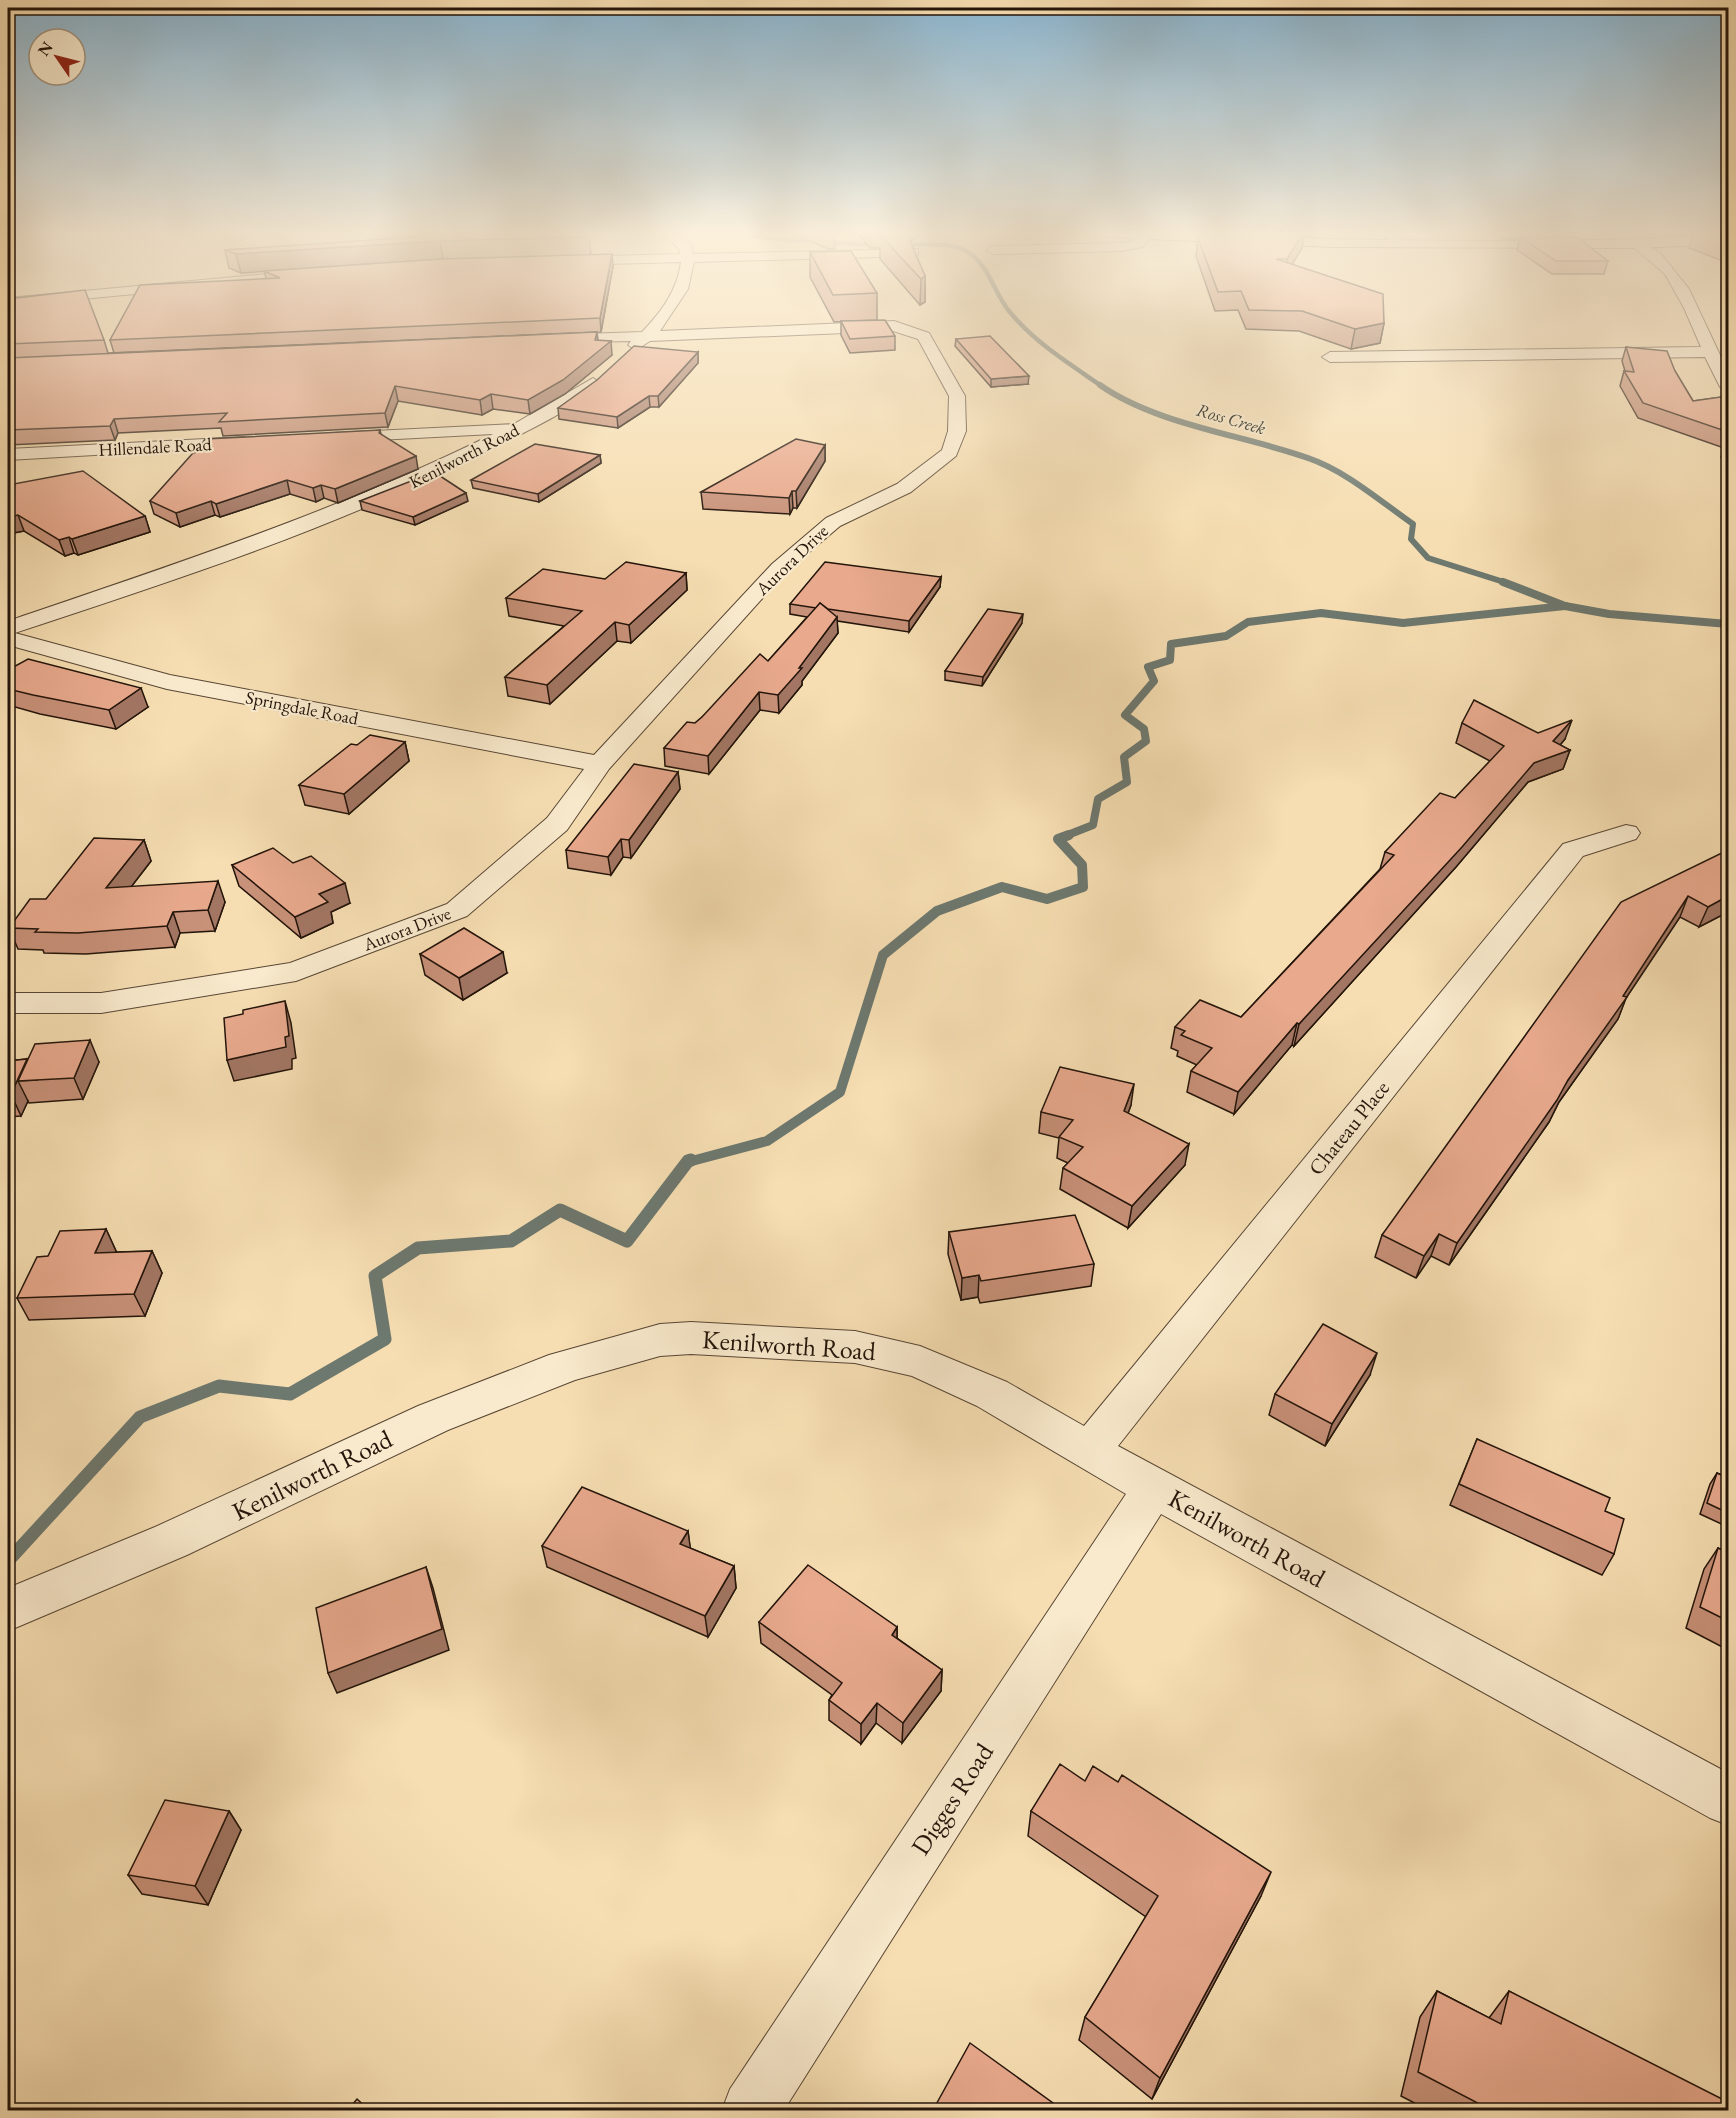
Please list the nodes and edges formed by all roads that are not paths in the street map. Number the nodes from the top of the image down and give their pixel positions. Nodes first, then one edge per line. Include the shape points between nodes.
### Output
1 (650, 332) edge
2 (736, 332) edge
3 (915, 332) edge
4 (1702, 332) edge
5 (647, 336) junction
6 (529, 341) edge
7 (1711, 352) junction
8 (624, 356) edge
9 (1330, 357) dead end
10 (604, 374) edge
11 (1728, 387) edge
12 (519, 428) junction
13 (317, 438) edge
14 (257, 441) edge
15 (8, 454) edge
16 (8, 628) edge
17 (8, 638) edge
18 (600, 765) junction
19 (1626, 833) dead end
20 (8, 1003) edge
21 (1090, 1450) junction
22 (1154, 1488) junction
23 (8, 1610) edge
24 (1728, 1800) edge
25 (751, 2110) edge

1 - 5 street
2 - 5 street, Aurora Drive
3 - 18 street, Aurora Drive via 924,336 957,396 957,431 950,452 904,488 833,522 779,568
4 - 7 street
5 - 6 street, Aurora Drive
5 - 8 street
7 - 9 street
7 - 11 street
10 - 12 street, Kenilworth Road via 551,414
12 - 13 street
12 - 16 street, Kenilworth Road via 398,489
14 - 15 street, Hillendale Road
17 - 18 street, Springdale Road via 167,682
18 - 20 street, Aurora Drive via 557,824 457,910 296,972 100,1003
19 - 21 street, Chateau Place via 1573,850
21 - 22 street, Kenilworth Road
21 - 23 street, Kenilworth Road via 992,1394 892,1354 762,1340 660,1340 563,1367 433,1418 181,1537
22 - 24 street, Kenilworth Road
22 - 25 street, Digges Road

